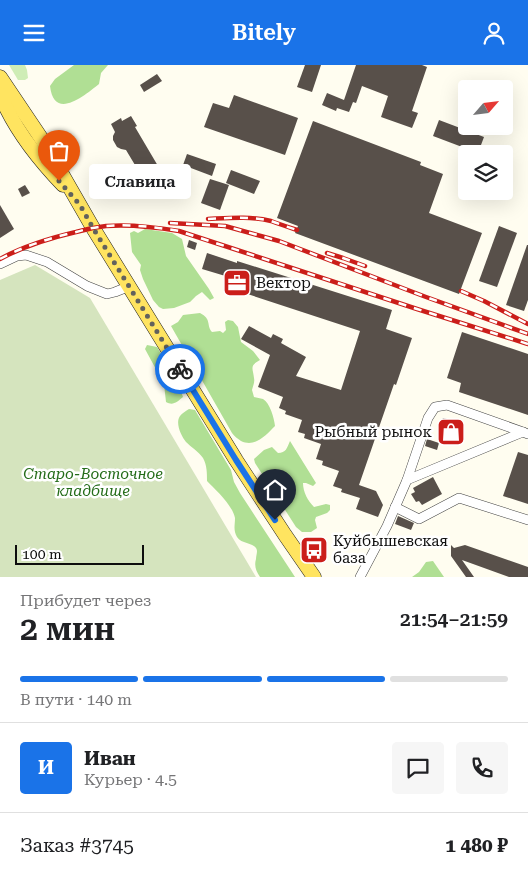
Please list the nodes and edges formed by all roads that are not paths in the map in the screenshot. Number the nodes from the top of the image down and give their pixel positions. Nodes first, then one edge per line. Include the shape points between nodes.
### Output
1 (0, 77) edge
2 (0, 93) edge
3 (80, 205) junction
4 (0, 263) edge
5 (130, 286) junction
6 (526, 433) edge
7 (406, 480) junction
8 (395, 507) junction
9 (528, 520) edge
10 (314, 577) edge
11 (360, 577) edge

1 - 3 main road via 43,141
2 - 3 main road via 10,117 32,150
3 - 5 main road
4 - 5 street via 26,255 47,262 87,286 108,294
5 - 10 main road via 236,460
6 - 7 street
6 - 7 street via 447,405 435,407
7 - 8 street
8 - 9 street via 419,519 460,498
8 - 11 street

